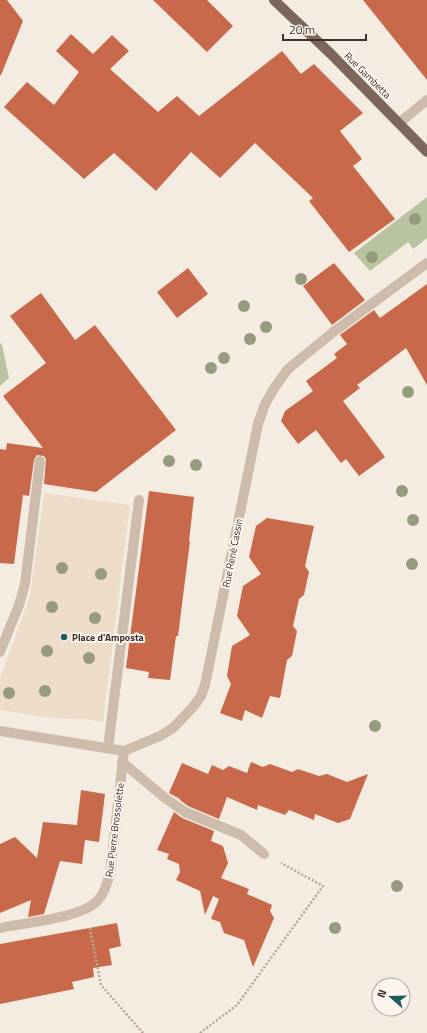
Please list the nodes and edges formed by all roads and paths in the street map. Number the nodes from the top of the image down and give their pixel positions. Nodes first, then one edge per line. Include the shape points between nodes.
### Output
1 (274, 0) edge
2 (427, 100) edge
3 (399, 123) junction
4 (427, 152) edge
5 (427, 263) edge
6 (40, 461) dead end
7 (139, 500) dead end
8 (0, 652) edge
9 (0, 731) edge
10 (108, 748) junction
11 (124, 751) junction
12 (122, 762) junction
13 (264, 854) joint
14 (86, 908) junction
15 (0, 928) edge
16 (143, 1033) edge
17 (200, 1033) edge

1 - 3 main road, Rue Gambetta
2 - 3 street
3 - 4 main road, Rue Gambetta
5 - 11 street, Rue René Cassin via 332,333 288,369 275,387 258,424 201,696 173,728
6 - 8 street via 25,584
7 - 10 street
9 - 10 street
10 - 11 street
11 - 12 street, Rue Pierre Brossolette
12 - 13 street via 186,812 241,835
12 - 14 street, Rue Pierre Brossolette via 110,873 106,888 96,902
13 - 17 path via 323,886 237,1005
14 - 15 street, Rue Pierre Brossolette via 77,913
14 - 16 path via 101,985

